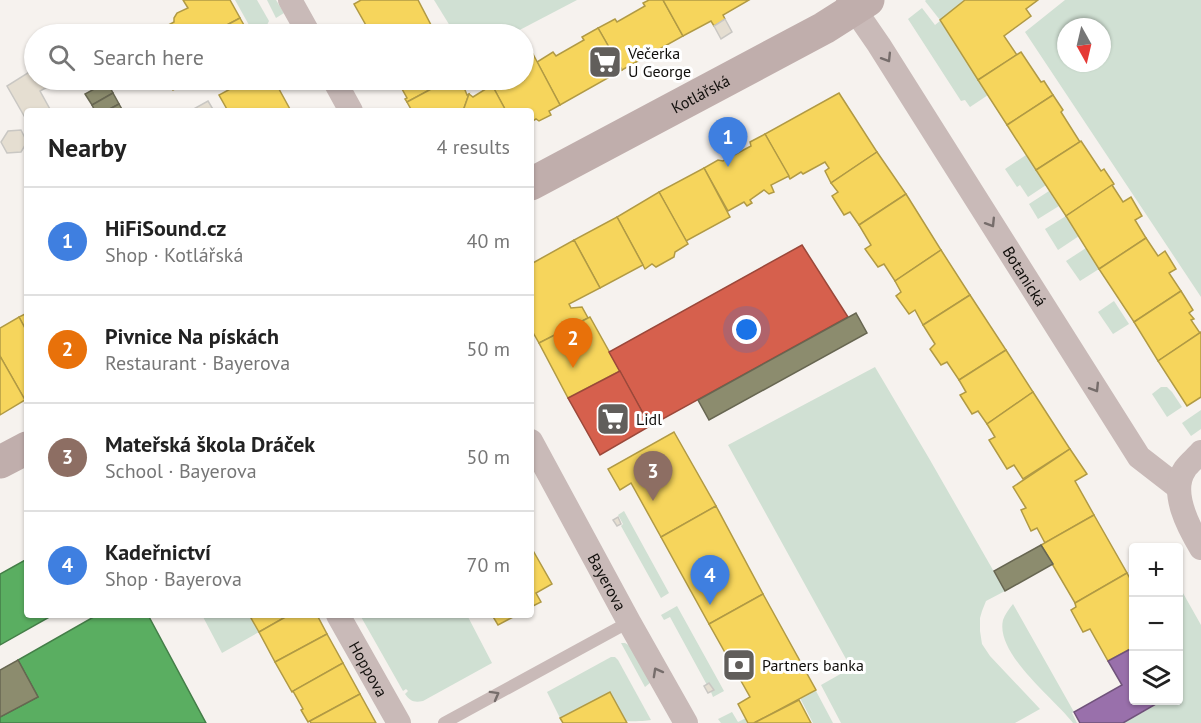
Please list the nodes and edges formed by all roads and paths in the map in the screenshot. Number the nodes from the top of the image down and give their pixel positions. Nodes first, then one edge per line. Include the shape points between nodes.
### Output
1 (290, 0) edge
2 (857, 3) edge
3 (303, 24) edge
4 (339, 90) edge
5 (349, 108) edge
6 (534, 182) edge
7 (534, 447) edge
8 (24, 450) edge
9 (1201, 452) edge
10 (0, 462) edge
11 (1179, 488) junction
12 (1201, 548) edge
13 (340, 618) edge
14 (629, 622) junction
15 (399, 723) edge
16 (444, 723) edge
17 (686, 723) edge

1 - 3 street
2 - 6 main road, Kotlářská via 814,33
2 -> 11 street, Botanická via 879,45 1139,457
4 - 5 street
7 - 14 street, Bayerova
8 - 10 main road
9 - 11 street via 1184,470
11 - 12 street via 1185,517
13 - 15 street, Hoppova
16 -> 14 lane
17 -> 14 street, Bayerova

